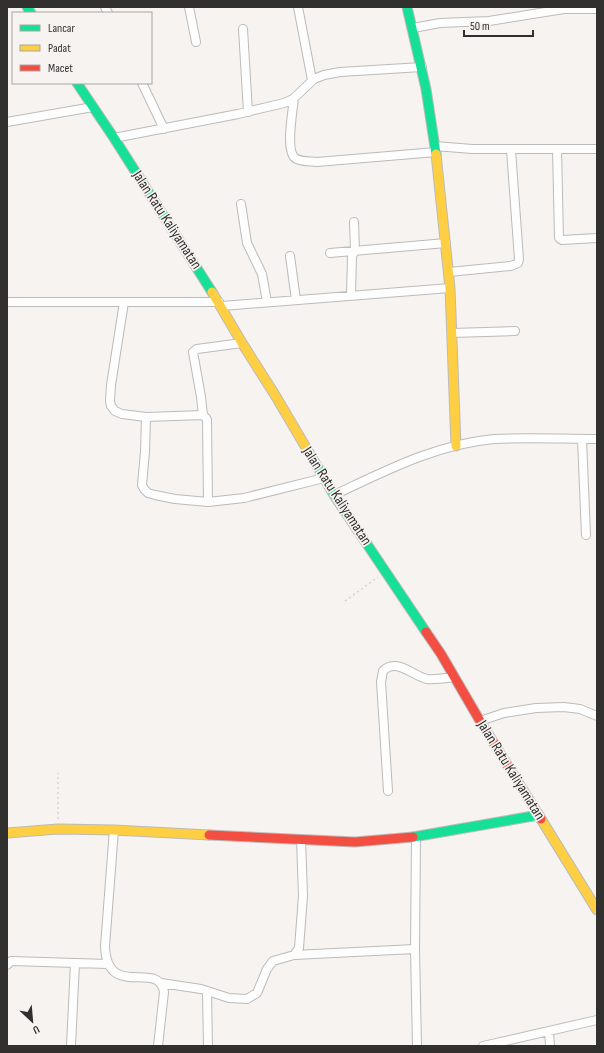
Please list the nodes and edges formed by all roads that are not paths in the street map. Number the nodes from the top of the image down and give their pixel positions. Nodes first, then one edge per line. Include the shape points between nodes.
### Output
1 (189, 7) edge
2 (298, 7) edge
3 (407, 7) edge
4 (592, 8) edge
5 (413, 28) junction
6 (243, 29) dead end
7 (196, 42) dead end
8 (422, 67) junction
9 (312, 80) junction
10 (78, 84) edge
11 (142, 84) edge
12 (294, 98) junction
13 (92, 107) junction
14 (248, 112) junction
15 (7, 122) edge
16 (164, 129) junction
17 (114, 138) junction
18 (435, 149) junction
19 (557, 149) junction
20 (597, 149) edge
21 (512, 150) junction
22 (242, 204) dead end
23 (354, 222) dead end
24 (597, 238) edge
25 (446, 243) junction
26 (355, 251) junction
27 (330, 253) dead end
28 (290, 256) dead end
29 (449, 272) junction
30 (450, 288) junction
31 (351, 295) junction
32 (296, 300) junction
33 (7, 302) edge
34 (124, 302) junction
35 (267, 302) junction
36 (221, 304) junction
37 (514, 331) dead end
38 (452, 333) junction
39 (242, 343) junction
40 (203, 415) junction
41 (146, 417) junction
42 (582, 439) junction
43 (597, 439) edge
44 (456, 446) junction
45 (324, 478) junction
46 (334, 495) junction
47 (208, 502) junction
48 (586, 535) dead end
49 (455, 677) junction
50 (597, 716) edge
51 (480, 721) junction
52 (388, 791) dead end
53 (539, 815) junction
54 (114, 830) junction
55 (7, 833) edge
56 (416, 837) junction
57 (301, 839) junction
58 (597, 910) edge
59 (415, 949) junction
60 (294, 955) junction
61 (8, 962) edge
62 (75, 963) junction
63 (108, 964) junction
64 (161, 983) junction
65 (207, 992) junction
66 (597, 1020) edge
67 (549, 1031) junction
68 (71, 1046) edge
69 (158, 1046) edge
70 (208, 1046) edge
71 (417, 1046) edge
72 (483, 1046) edge
73 (550, 1046) edge

1 - 7 street
2 - 9 street
3 - 5 main road
4 - 5 street via 564,9 489,21 440,23
5 - 8 main road
6 - 14 street
8 - 9 street via 340,72
8 - 18 main road
9 - 12 street
10 - 13 main road, Jalan Ratu Kaliyamatan
11 - 16 street
12 - 14 street
12 - 18 street via 290,144 292,154 298,159 316,162
13 - 15 street
13 - 17 main road, Jalan Ratu Kaliyamatan
14 - 16 street
16 - 17 street
17 - 36 main road, Jalan Ratu Kaliyamatan
18 - 21 street
18 - 25 main road
19 - 20 street
19 - 21 street
19 - 24 street via 559,238
21 - 29 street via 518,263 511,266
22 - 35 street via 247,243 262,274
23 - 26 street
25 - 26 street
25 - 29 main road
26 - 27 street
26 - 31 street via 352,256
28 - 32 street
29 - 30 main road
30 - 31 street
30 - 38 main road
31 - 32 street
32 - 35 street
33 - 34 street
34 - 36 street
34 - 41 street via 110,401 114,411
35 - 36 street
36 - 39 main road, Jalan Ratu Kaliyamatan
37 - 38 street
38 - 44 main road
39 - 40 street via 198,349 193,352
39 - 45 main road, Jalan Ratu Kaliyamatan
40 - 41 street
40 - 47 street via 207,420
41 - 47 street via 142,485 144,489 148,493 175,499
42 - 43 street
42 - 44 street via 493,439
42 - 48 street
44 - 46 street via 400,465
45 - 46 main road, Jalan Ratu Kaliyamatan
45 - 47 street via 244,498
46 - 49 main road, Jalan Ratu Kaliyamatan via 425,628
49 - 51 main road, Jalan Ratu Kaliyamatan
49 - 52 street via 427,679 396,666 383,671 381,677
50 - 51 street via 580,709 536,708 504,713
51 - 53 main road, Jalan Ratu Kaliyamatan
53 - 56 main road
53 - 58 main road, Jalan Ratu Kaliyamatan
54 - 55 main road
54 - 57 main road
54 - 63 street via 105,946
56 - 57 main road via 355,842
56 - 59 street
57 - 60 street via 302,913 299,948
59 - 60 street
59 - 71 street
60 - 65 street via 273,961 257,993 247,999 229,998
61 - 62 street
62 - 63 street
62 - 68 street
63 - 64 street via 117,975 145,978
64 - 65 street
64 - 69 street via 164,992
65 - 70 street
66 - 67 street
67 - 72 street
67 - 73 street

